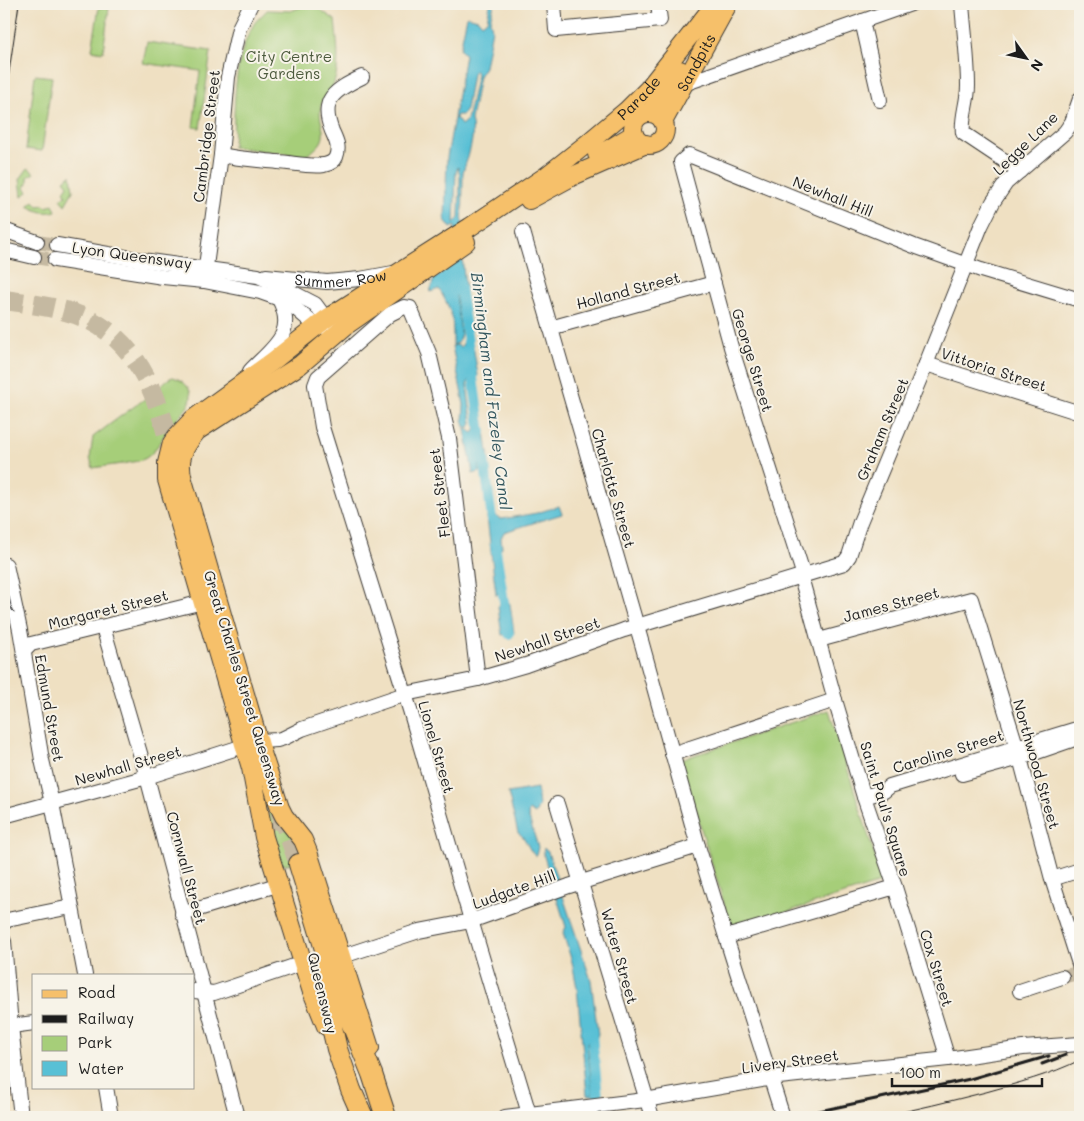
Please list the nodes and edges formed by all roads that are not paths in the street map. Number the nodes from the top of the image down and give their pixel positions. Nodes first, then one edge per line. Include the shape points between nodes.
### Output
1 (554, 4) edge
2 (658, 4) edge
3 (716, 4) edge
4 (728, 4) edge
5 (911, 4) edge
6 (962, 4) edge
7 (252, 6) edge
8 (862, 21) junction
9 (362, 77) dead end
10 (684, 84) junction
11 (1080, 99) edge
12 (880, 100) dead end
13 (657, 117) junction
14 (640, 139) junction
15 (221, 155) junction
16 (689, 155) joint
17 (1020, 171) junction
18 (546, 176) junction
19 (4, 230) edge
20 (523, 232) dead end
21 (470, 233) junction
22 (37, 242) tunnel mouth
23 (56, 245) tunnel mouth
24 (450, 246) junction
25 (4, 250) edge
26 (34, 257) tunnel mouth
27 (55, 260) tunnel mouth
28 (966, 264) junction
29 (399, 272) junction
30 (204, 275) junction
31 (258, 276) junction
32 (714, 283) junction
33 (279, 299) junction
34 (1080, 300) edge
35 (410, 308) joint
36 (322, 324) junction
37 (348, 324) junction
38 (550, 328) junction
39 (313, 356) junction
40 (926, 364) junction
41 (229, 392) junction
42 (1080, 413) edge
43 (6, 565) dead end
44 (803, 576) junction
45 (971, 599) joint
46 (204, 602) junction
47 (637, 626) junction
48 (103, 627) junction
49 (819, 640) junction
50 (24, 651) junction
51 (478, 679) junction
52 (405, 694) junction
53 (835, 700) junction
54 (1080, 728) edge
55 (1080, 737) edge
56 (252, 744) junction
57 (1018, 753) junction
58 (672, 754) junction
59 (147, 777) junction
60 (864, 797) junction
61 (52, 803) junction
62 (557, 804) dead end
63 (4, 816) edge
64 (698, 846) junction
65 (1080, 870) edge
66 (288, 872) junction
67 (1052, 879) junction
68 (575, 884) junction
69 (895, 887) junction
70 (72, 907) junction
71 (182, 914) junction
72 (471, 922) junction
73 (4, 923) edge
74 (726, 937) junction
75 (4, 941) edge
76 (340, 957) junction
77 (303, 963) junction
78 (1079, 970) edge
79 (85, 974) edge
80 (194, 974) edge
81 (195, 977) edge
82 (1062, 977) tunnel mouth
83 (198, 991) edge
84 (1020, 991) dead end
85 (32, 1023) edge
86 (7, 1027) edge
87 (1080, 1044) edge
88 (337, 1049) junction
89 (948, 1059) junction
90 (372, 1074) junction
91 (772, 1079) junction
92 (106, 1088) edge
93 (351, 1090) junction
94 (645, 1100) junction
95 (530, 1116) edge
96 (21, 1117) edge
97 (111, 1117) edge
98 (237, 1117) edge
99 (352, 1117) edge
100 (363, 1117) edge
101 (386, 1117) edge
102 (505, 1117) edge
103 (652, 1117) edge
104 (783, 1117) edge

1 - 2 street via 556,30 660,20
3 - 13 main road, Sandpits
3 - 18 main road, Parade via 648,89
4 - 10 main road, Sandpits
5 - 8 street
6 - 17 street via 968,87 963,133
7 - 15 street, Cambridge Street via 239,28 228,77
8 - 10 street
8 - 12 street
9 - 15 street via 342,86 328,100 326,110 338,146 332,162 322,165
10 - 13 main road, Sandpits
11 - 17 street, Legge Lane via 1065,132
13 - 14 main road via 641,115 637,118 633,128
13 - 14 main road via 665,130 661,139 655,143
14 - 18 main road, Parade
14 - 21 main road, Summer Row
15 - 30 street, Cambridge Street
16 - 28 street, Newhall Hill
16 - 32 street, George Street via 680,162
17 - 28 street, Legge Lane via 1006,183 993,202
18 - 21 main road, Parade
19 - 22 street
20 - 38 street, Charlotte Street
21 - 24 main road, Summer Row
23 - 30 street, Lyon Queensway
24 - 29 main road, Summer Row
24 - 37 main road, Summer Row via 419,276
25 - 26 street
27 - 30 street, Lyon Queensway via 163,277
28 - 34 street, Newhall Hill
28 - 40 street, Graham Street
29 - 31 street, Summer Row via 327,282
29 - 36 main road
30 - 31 street, Lyon Queensway
30 - 33 street, Lyon Queensway
31 - 36 street, Lyon Queensway via 315,304
32 - 38 street, Holland Street
32 - 44 street, George Street via 730,347
33 - 36 street, Summer Row
33 - 41 street via 286,315 286,327 279,340
35 - 51 street, Fleet Street via 429,353 449,438
35 - 52 street, Lionel Street via 404,307 390,314 318,377 315,385 322,427
36 - 37 street, Summer Row
36 - 39 street
36 - 41 main road
37 - 39 main road, Summer Row
38 - 47 street, Charlotte Street
39 - 56 main road, Great Charles Street Queensway via 227,414 209,422 197,431 181,454 181,474
40 - 42 street, Vittoria Street
40 - 44 street, Graham Street via 849,556 844,564
41 - 46 main road, Great Charles Street Queensway via 193,419 177,436 169,453 167,480
43 - 50 street, Edmund Street
44 - 47 street, Newhall Street
44 - 49 street, George Street
45 - 49 street, James Street
45 - 57 street, Northwood Street
46 - 48 street, Margaret Street
46 - 56 main road, Great Charles Street Queensway
47 - 51 street, Newhall Street
47 - 58 street, Charlotte Street
48 - 50 street, Margaret Street via 31,644
48 - 59 street, Cornwall Street
49 - 53 street, Saint Paul's Square
50 - 61 street, Edmund Street
51 - 52 street, Newhall Street
52 - 56 street, Newhall Street via 277,740
52 - 72 street, Lionel Street
53 - 58 street
53 - 60 street, Saint Paul's Square
54 - 57 street, Caroline Street
55 - 57 street, Caroline Street
56 - 59 street, Newhall Street
56 - 66 main road, Great Charles Street Queensway via 264,837
56 - 76 main road, Great Charles Street Queensway via 284,816 308,852
57 - 60 street, Caroline Street via 890,794 884,791
57 - 67 street, Northwood Street
58 - 64 street
59 - 61 street, Newhall Street
59 - 71 street, Cornwall Street
60 - 69 street, Saint Paul's Square
61 - 63 street, Newhall Street
61 - 70 street, Edmund Street
62 - 68 street, Water Street via 564,817
64 - 68 street, Ludgate Hill
64 - 74 street
65 - 67 street
66 - 71 street
66 - 77 main road, Great Charles Street Queensway
66 - 88 highway, Queensway via 321,978
66 - 90 highway, Queensway
67 - 78 street, Northwood Street
68 - 72 street, Ludgate Hill
68 - 94 street, Water Street
69 - 74 street, Saint Paul's Square
69 - 89 street, Cox Street
70 - 73 street
70 - 79 street, Edmund Street
71 - 80 street, Cornwall Street
72 - 76 street, Ludgate Hill via 419,931
72 - 95 street, Lionel Street
74 - 91 street
75 - 86 street
76 - 90 main road, Great Charles Street Queensway via 369,1043
77 - 83 street via 214,993
77 - 88 main road, Great Charles Street Queensway via 315,1001
81 - 83 street, Cornwall Street
82 - 84 street
83 - 98 street, Cornwall Street
85 - 86 street
86 - 96 street
87 - 89 street, Livery Street
88 - 93 highway, Queensway
89 - 91 street, Livery Street
90 - 101 highway, Great Charles Street Queensway
91 - 94 street, Livery Street
91 - 104 street
92 - 97 street
93 - 99 highway
93 - 100 highway, Queensway
94 - 95 street, Livery Street
94 - 103 street, Water Street
95 - 102 street, Livery Street

